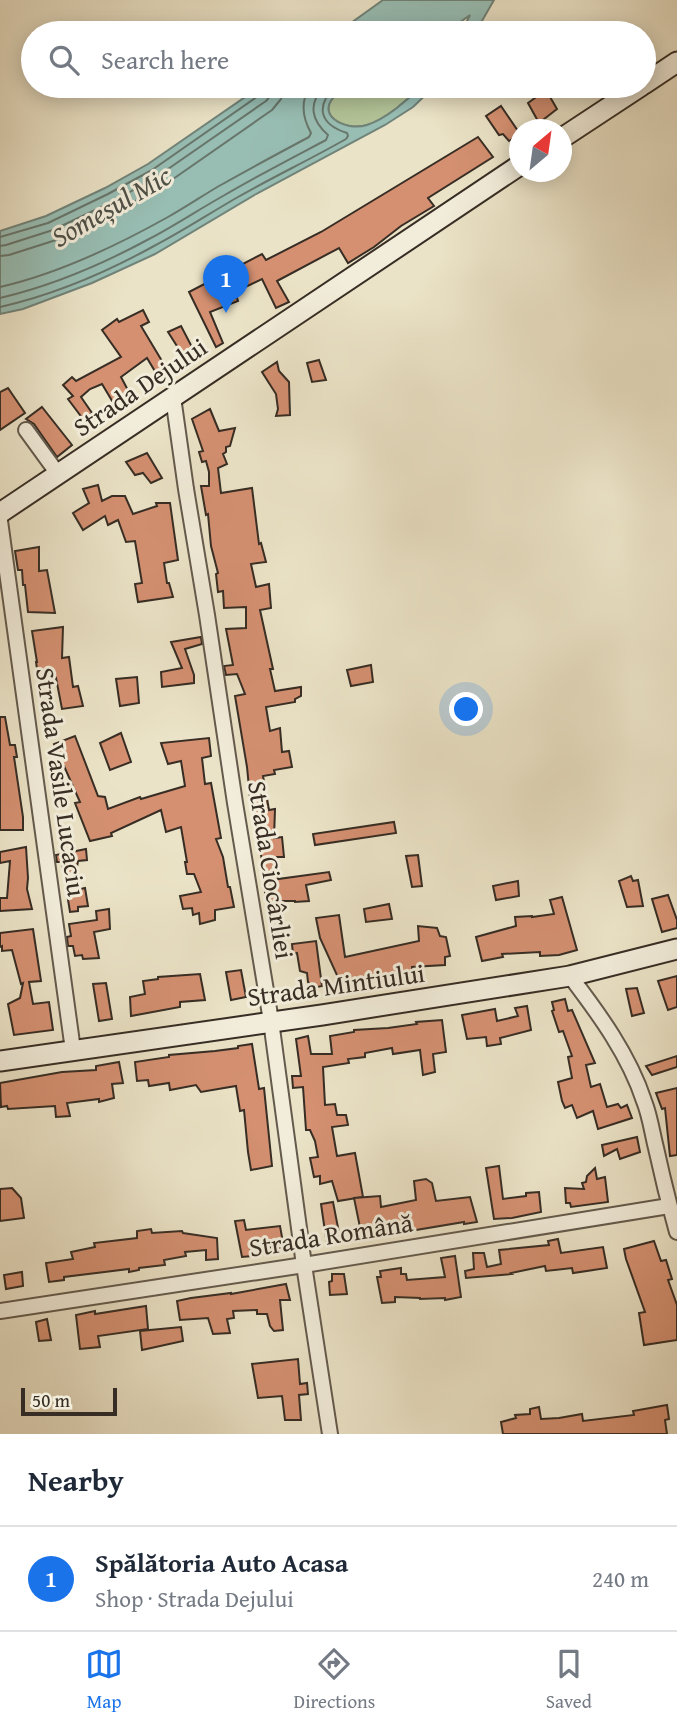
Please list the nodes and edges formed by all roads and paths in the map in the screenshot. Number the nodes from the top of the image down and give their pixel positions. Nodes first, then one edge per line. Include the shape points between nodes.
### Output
1 (677, 62) edge
2 (656, 76) edge
3 (623, 98) edge
4 (572, 131) edge
5 (509, 173) edge
6 (173, 397) junction
7 (26, 430) dead end
8 (58, 474) junction
9 (0, 513) edge
10 (0, 521) edge
11 (677, 949) edge
12 (570, 976) junction
13 (271, 1021) junction
14 (73, 1050) junction
15 (0, 1061) edge
16 (669, 1206) junction
17 (677, 1232) edge
18 (304, 1265) junction
19 (0, 1311) edge
20 (330, 1434) edge

1 - 2 main road
3 - 4 main road
5 - 6 main road, Strada Dejului
6 - 8 main road, Strada Dejului
6 - 13 street, Strada Ciocârliei
7 - 8 street
8 - 9 main road, Strada Dejului
10 - 14 street, Strada Vasile Lucaciu
11 - 12 main road, Strada Mintiului
12 - 13 main road, Strada Mintiului
12 - 16 street via 598,1014 639,1086
13 - 14 main road, Strada Mintiului
13 - 18 street, Strada Ciocârliei
14 - 15 main road, Strada Mintiului
16 - 17 street
16 - 18 street, Strada Română
18 - 19 street, Strada Română
18 - 20 street, Strada Ciocârliei

